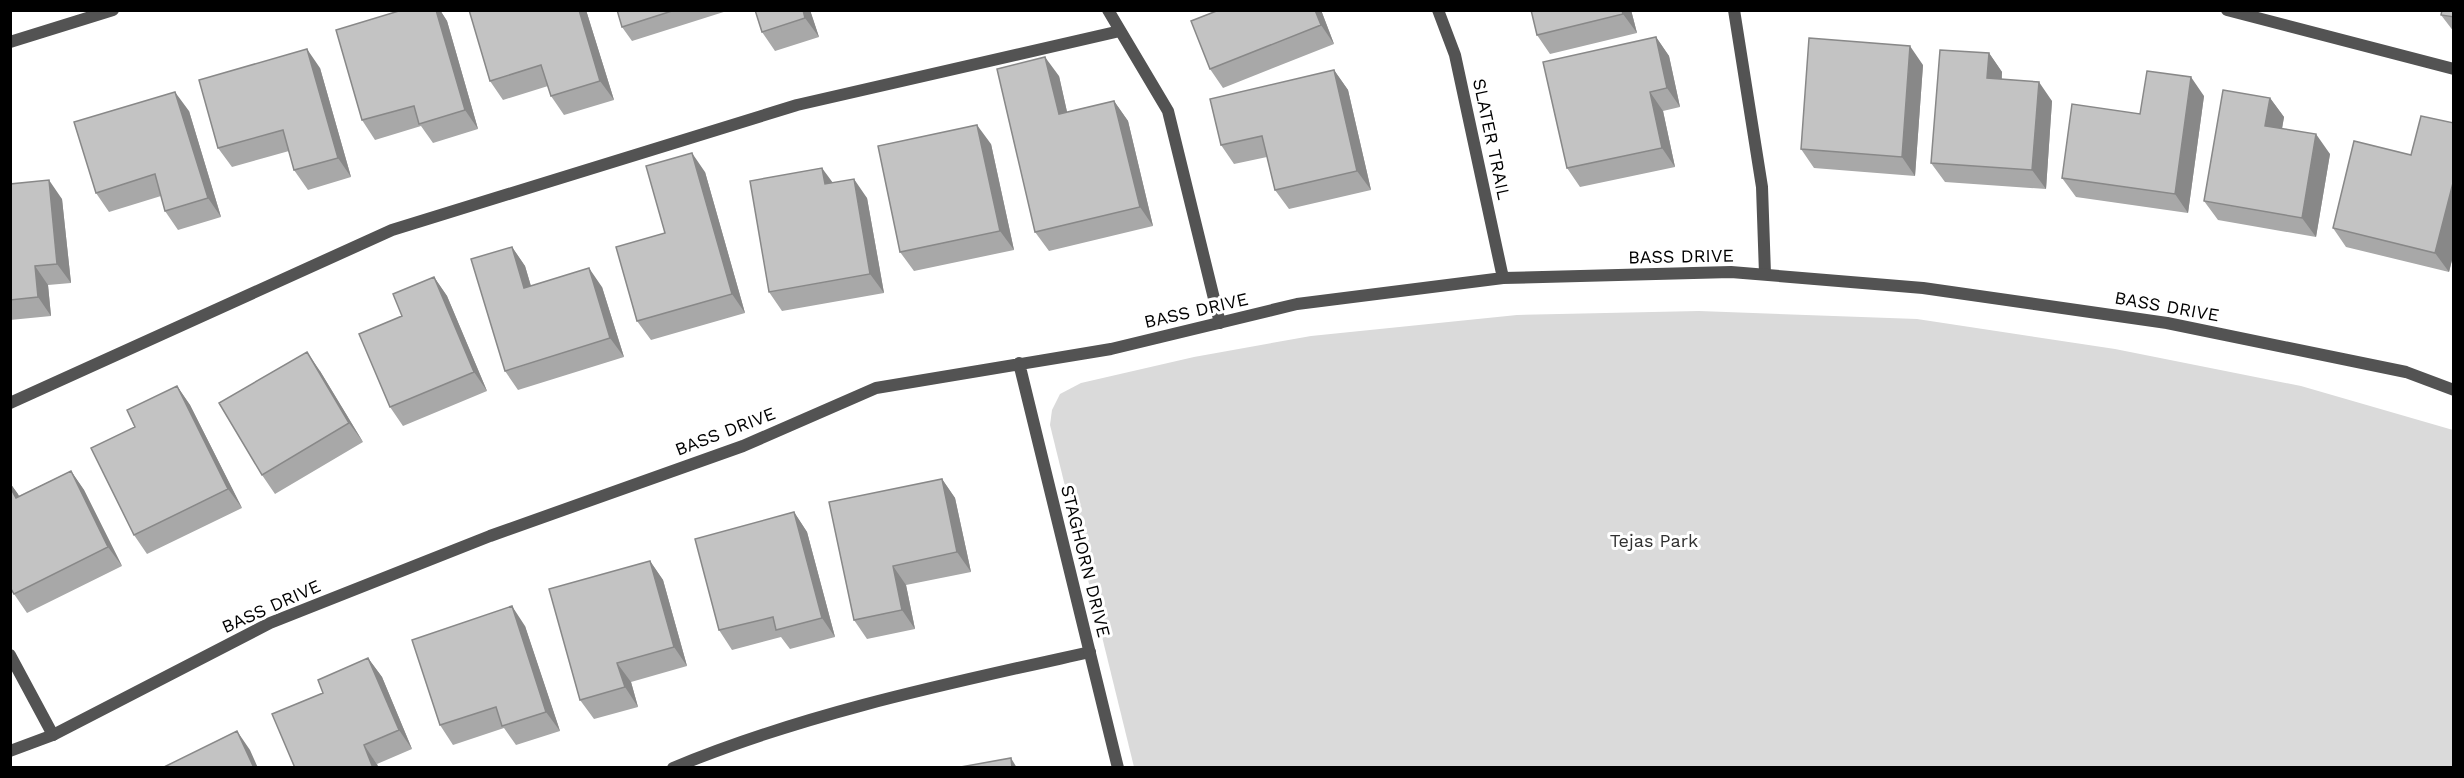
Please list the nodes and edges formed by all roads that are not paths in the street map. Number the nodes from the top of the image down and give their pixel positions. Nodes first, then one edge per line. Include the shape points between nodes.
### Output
1 (113, 10) edge
2 (1108, 10) edge
3 (1438, 10) edge
4 (1734, 10) edge
5 (2227, 10) edge
6 (1120, 31) junction
7 (10, 42) edge
8 (2454, 69) edge
9 (1765, 274) junction
10 (1503, 278) junction
11 (1220, 323) junction
12 (1019, 363) junction
13 (2454, 390) edge
14 (10, 403) edge
15 (1090, 652) junction
16 (10, 655) edge
17 (53, 735) junction
18 (10, 751) edge
19 (673, 768) edge
20 (1118, 768) edge

1 - 7 street
2 - 6 street
3 - 10 street, SLATER TRAIL via 1455,55
4 - 9 street via 1762,187
5 - 8 street
6 - 11 street via 1168,111
6 - 14 street via 797,105 392,230
9 - 10 street, BASS DRIVE
9 - 13 street, BASS DRIVE via 1923,288 2167,323 2406,372
10 - 11 street, BASS DRIVE via 1297,304
11 - 12 street, BASS DRIVE via 1111,349
12 - 15 street, STAGHORN DRIVE
12 - 17 street, BASS DRIVE via 876,388 742,446 490,536 270,623
15 - 19 street via 917,691 720,748
15 - 20 street, STAGHORN DRIVE
16 - 17 street
17 - 18 street, BASS DRIVE

